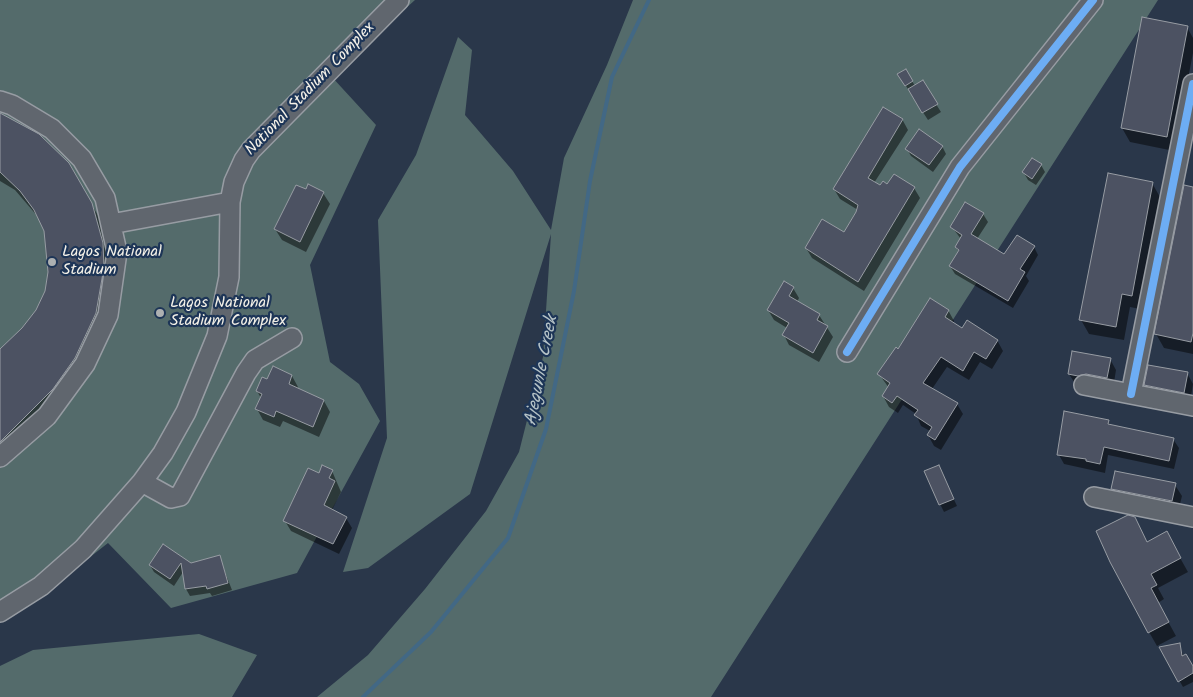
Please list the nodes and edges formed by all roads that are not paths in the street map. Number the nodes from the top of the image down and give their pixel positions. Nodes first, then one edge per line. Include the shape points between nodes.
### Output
1 (399, 0) edge
2 (1092, 0) edge
3 (1193, 84) edge
4 (0, 101) edge
5 (230, 202) junction
6 (111, 224) junction
7 (292, 338) dead end
8 (847, 352) dead end
9 (1084, 385) dead end
10 (1131, 394) junction
11 (1193, 406) edge
12 (0, 457) edge
13 (142, 482) junction
14 (1094, 497) dead end
15 (1193, 517) edge
16 (0, 612) edge

1 - 5 street, National Stadium Complex via 251,150 234,182
2 - 8 street via 960,167
3 - 10 street
4 - 6 street via 52,129 82,159 105,198
5 - 6 street
5 - 13 street, National Stadium Complex via 229,277 217,336 186,412
6 - 12 street via 117,252 108,315 85,364 47,416
7 - 13 street via 255,360 180,496 171,498
9 - 10 street
10 - 11 street
13 - 16 street, National Stadium Complex via 82,549 41,586
14 - 15 street

